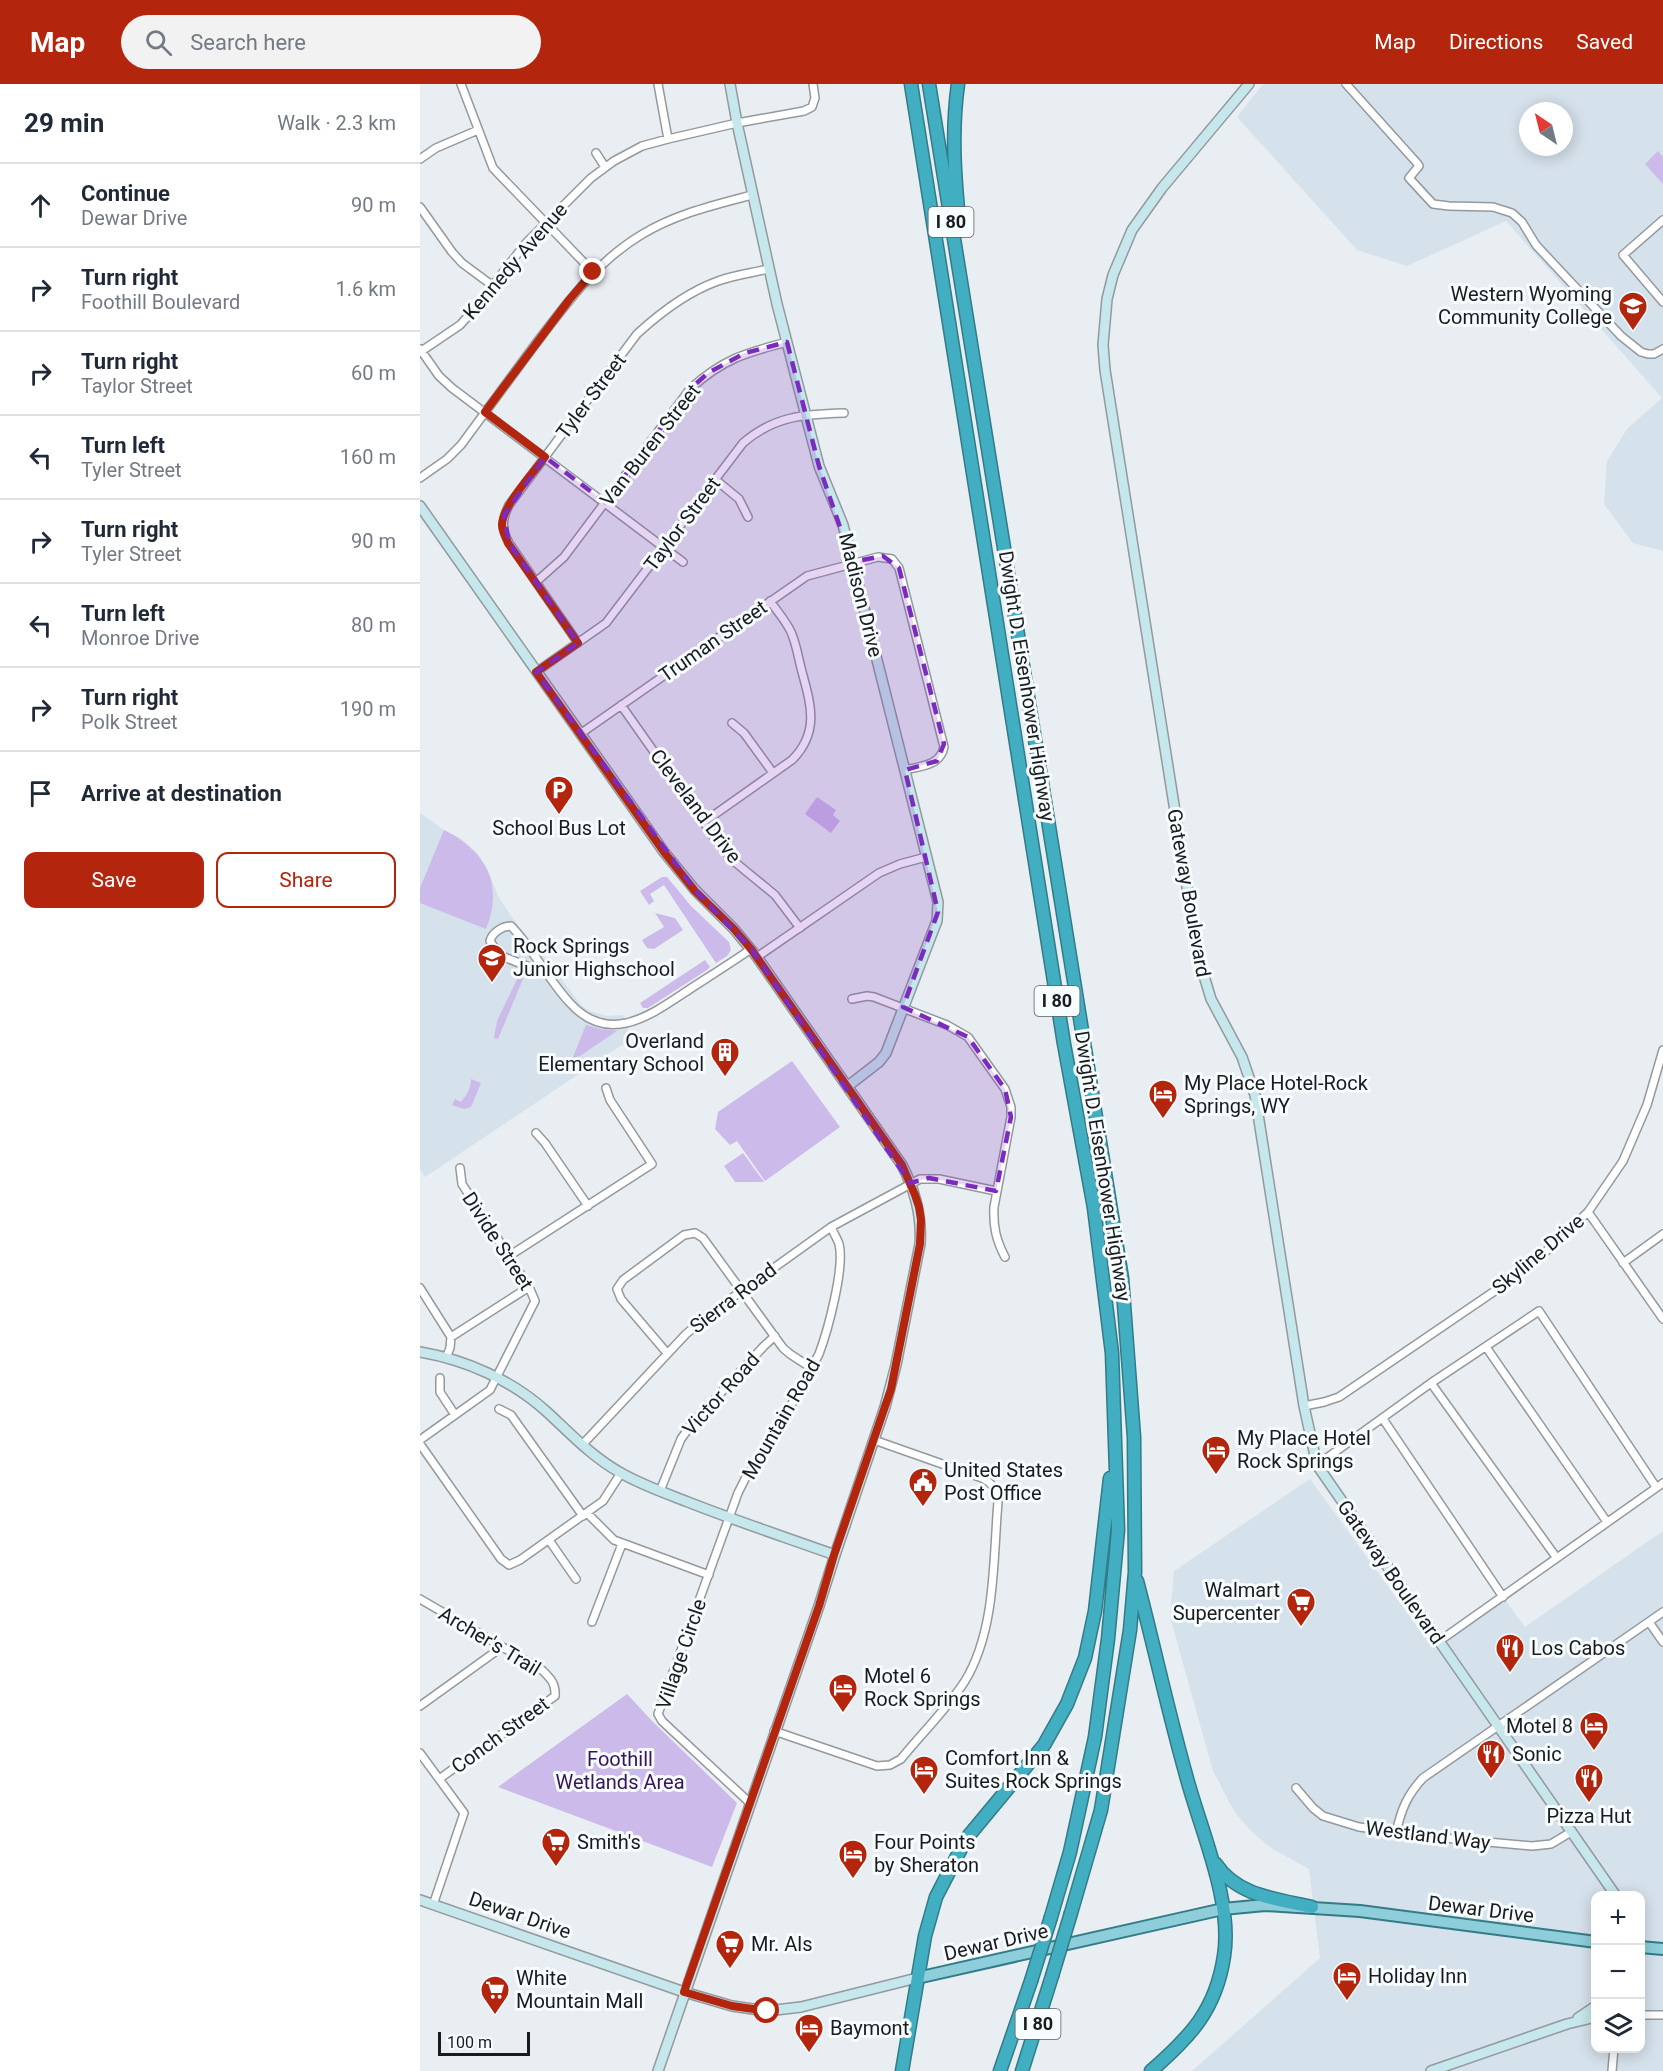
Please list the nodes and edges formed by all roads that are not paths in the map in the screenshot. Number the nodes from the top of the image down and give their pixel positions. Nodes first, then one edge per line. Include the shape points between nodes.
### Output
1 (461, 84) edge
2 (658, 84) edge
3 (730, 84) edge
4 (813, 84) edge
5 (911, 84) edge
6 (929, 84) edge
7 (958, 84) edge
8 (1249, 84) edge
9 (1346, 84) edge
10 (737, 123) junction
11 (478, 130) junction
12 (668, 139) junction
13 (596, 153) dead end
14 (420, 159) edge
15 (605, 167) junction
16 (752, 195) junction
17 (420, 207) edge
18 (1663, 220) edge
19 (546, 223) junction
20 (768, 268) junction
21 (593, 272) junction
22 (493, 286) junction
23 (1663, 302) edge
24 (787, 342) junction
25 (1663, 349) edge
26 (420, 350) edge
27 (973, 359) junction
28 (485, 412) junction
29 (844, 413) dead end
30 (806, 414) junction
31 (545, 457) junction
32 (420, 478) edge
33 (716, 480) junction
34 (605, 502) junction
35 (420, 506) edge
36 (748, 517) dead end
37 (665, 547) junction
38 (683, 562) dead end
39 (852, 562) junction
40 (536, 582) junction
41 (770, 601) junction
42 (578, 643) junction
43 (536, 672) junction
44 (621, 705) junction
45 (732, 723) dead end
46 (580, 734) junction
47 (905, 770) junction
48 (773, 773) junction
49 (704, 822) junction
50 (927, 857) junction
51 (800, 928) junction
52 (754, 953) junction
53 (549, 975) junction
54 (852, 999) dead end
55 (903, 1007) junction
56 (1663, 1050) edge
57 (848, 1086) junction
58 (606, 1088) dead end
59 (536, 1133) dead end
60 (460, 1168) dead end
61 (910, 1183) junction
62 (996, 1191) junction
63 (588, 1206) junction
64 (1588, 1212) junction
65 (831, 1227) junction
66 (1663, 1234) edge
67 (509, 1256) junction
68 (1005, 1257) dead end
69 (1623, 1263) junction
70 (529, 1287) junction
71 (420, 1288) edge
72 (742, 1290) junction
73 (1663, 1319) edge
74 (775, 1336) junction
75 (451, 1337) junction
76 (1486, 1347) junction
77 (420, 1352) edge
78 (667, 1353) junction
79 (446, 1358) junction
80 (813, 1368) junction
81 (496, 1377) junction
82 (440, 1378) dead end
83 (1431, 1383) junction
84 (1304, 1406) junction
85 (499, 1409) dead end
86 (455, 1415) junction
87 (1383, 1419) junction
88 (1115, 1431) junction
89 (874, 1440) junction
90 (420, 1442) edge
91 (582, 1445) junction
92 (1317, 1465) junction
93 (621, 1473) junction
94 (1660, 1485) edge
95 (660, 1491) junction
96 (585, 1514) junction
97 (729, 1518) junction
98 (1607, 1522) junction
99 (549, 1540) junction
100 (622, 1544) junction
101 (834, 1555) junction
102 (1556, 1557) junction
103 (1135, 1572) junction
104 (709, 1575) junction
105 (576, 1579) dead end
106 (1503, 1597) junction
107 (420, 1599) edge
108 (1663, 1612) edge
109 (592, 1622) dead end
110 (1649, 1622) junction
111 (1438, 1642) junction
112 (1663, 1642) edge
113 (502, 1647) junction
114 (555, 1688) joint
115 (420, 1706) edge
116 (1497, 1726) junction
117 (774, 1731) junction
118 (420, 1753) edge
119 (439, 1779) junction
120 (1296, 1788) dead end
121 (750, 1803) junction
122 (1571, 1832) junction
123 (1396, 1833) junction
124 (1210, 1855) junction
125 (1612, 1891) edge
126 (420, 1900) edge
127 (434, 1905) junction
128 (1312, 1907) junction
129 (1223, 1909) junction
130 (1591, 1941) edge
131 (1645, 1947) edge
132 (1663, 1949) edge
133 (917, 1978) junction
134 (684, 1992) junction
135 (1591, 2010) edge
136 (1645, 2015) edge
137 (1663, 2015) edge
138 (1591, 2018) edge
139 (1567, 2024) junction
140 (1614, 2053) edge
141 (658, 2071) edge
142 (902, 2071) edge
143 (1000, 2071) edge
144 (1022, 2071) edge
145 (1151, 2071) edge
146 (1431, 2071) edge
147 (1612, 2071) edge

1 - 11 street
2 - 12 street
3 - 10 main road, Madison Drive
4 - 10 street, Kennedy Avenue via 813,107
5 - 88 highway, Dwight D. Eisenhower Highway / I 80 via 1064,1044 1094,1208 1112,1353
6 - 27 highway, Dwight D. Eisenhower Highway / I 80
7 - 27 highway, I 80 via 954,168
8 - 84 main road, Gateway Boulevard via 1132,230 1111,283 1103,345 1198,956 1211,999 1242,1057 1255,1095
9 - 25 street via 1417,163 1417,170 1409,178 1428,200 1438,205 1501,208 1512,213 1536,245 1621,336 1641,352
10 - 12 street, Kennedy Avenue
10 - 16 main road, Madison Drive
11 - 14 street
11 - 19 street via 493,168
12 - 15 street, Kennedy Avenue via 642,146
13 - 15 street
15 - 19 street, Kennedy Avenue
16 - 20 main road, Madison Drive
16 - 21 street via 669,220 616,252
17 - 22 street via 462,263
18 - 23 street via 1623,255
19 - 21 street
19 - 22 street, Kennedy Avenue
20 - 24 main road, Madison Drive
20 - 31 street, Tyler Street via 709,285 659,314 637,334
21 - 28 street
22 - 26 street, Kennedy Avenue via 460,325
24 - 30 main road, Madison Drive
24 - 34 street, Van Buren Street via 745,353 708,373 690,389
26 - 28 street via 452,388
27 - 103 highway, Dwight D. Eisenhower Highway / I 80 via 1122,1278 1134,1437
28 - 31 street
28 - 32 street via 454,452
29 - 30 street, Taylor Street
30 - 33 street, Taylor Street via 755,432
30 - 39 main road, Madison Drive via 819,466 843,525
31 - 34 street
31 - 40 street, Tyler Street via 509,505 502,525 508,543
33 - 36 street via 739,499
33 - 37 street, Taylor Street
34 - 37 street
34 - 40 street, Van Buren Street via 564,557
35 - 43 main road
37 - 38 street
37 - 42 street, Taylor Street via 606,623
39 - 41 street, Truman Street via 807,576
39 - 47 main road, Madison Drive
39 - 47 street, Truman Street via 883,556 896,563 944,744 937,761
40 - 42 street, Tyler Street
41 - 44 street, Truman Street
41 - 48 street via 792,633 812,715 800,752
42 - 43 street, Taylor Street
43 - 46 main road
44 - 46 street, Truman Street
44 - 49 street, Cleveland Drive
45 - 48 street
46 - 52 main road via 664,852
47 - 50 main road, Madison Drive
48 - 49 street
49 - 51 street, Cleveland Drive via 728,854 775,895
50 - 51 street via 889,867
50 - 55 main road, Madison Drive via 938,902 937,921
51 - 52 street
52 - 53 street via 630,1024 604,1023 581,1014
52 - 57 main road
53 - 53 street via 511,926 491,936 499,955
54 - 55 street via 874,997
55 - 57 main road, Madison Drive via 879,1062
55 - 62 street via 968,1037 1005,1089 1011,1117
56 - 64 street, Skyline Drive via 1647,1105 1627,1152
57 - 61 main road
58 - 63 street via 652,1164
59 - 63 street
60 - 67 street, Divide Street via 462,1184
61 - 62 street via 929,1178
61 - 65 street, Sierra Road
61 - 89 main road via 920,1214 920,1244 891,1389
62 - 68 street via 994,1229
63 - 67 street
64 - 69 street
64 - 84 street, Skyline Drive via 1527,1269 1489,1297 1339,1397
65 - 72 street, Sierra Road
65 - 80 street, Mountain Road via 838,1243 839,1269 825,1339
66 - 69 street
67 - 70 street, Divide Street
69 - 73 street
70 - 75 street
70 - 81 street, Divide Street via 534,1295 533,1306
71 - 75 street
72 - 74 street
72 - 78 street, Sierra Road via 699,1322
72 - 78 street via 695,1233 684,1235 623,1280 618,1295
74 - 80 street via 790,1354
74 - 95 street, Victor Road via 691,1425 673,1453
75 - 79 street
76 - 83 street
76 - 94 street via 1539,1311
76 - 98 street
77 - 79 main road
78 - 91 street, Sierra Road
79 - 81 main road
80 - 97 street, Mountain Road via 770,1444 745,1479
81 - 86 street, Divide Street via 486,1393
81 - 91 main road via 546,1411
82 - 86 street via 440,1392
83 - 87 street
83 - 102 street
84 - 92 main road, Gateway Boulevard
85 - 96 street via 511,1415
86 - 90 street, Divide Street
87 - 92 street
87 - 106 street
88 - 133 highway via 1095,1611 1085,1658 1067,1704 1044,1746 966,1839 950,1867 936,1897
88 - 143 highway, Dwight D. Eisenhower Highway / I 80, bridge via 1118,1530 1095,1737 1070,1852
89 - 101 main road
89 - 117 street via 982,1478 994,1488 998,1502 983,1640 975,1662 953,1697 901,1759 890,1765 877,1766
90 - 99 street via 501,1559 509,1565
91 - 93 main road
92 - 111 main road, Gateway Boulevard
93 - 95 main road
93 - 96 street via 609,1494
94 - 98 street
95 - 97 main road
96 - 99 street
96 - 100 street
97 - 101 main road
97 - 104 street, Mountain Road
98 - 102 street
99 - 105 street
100 - 104 street
100 - 109 street
101 - 117 main road
102 - 106 street
103 - 124 highway
103 - 144 highway, Dwight D. Eisenhower Highway / I 80, bridge via 1130,1630 1101,1810
104 - 121 street, Village Circle via 658,1714
106 - 111 street
107 - 113 street, Archer's Trail
108 - 110 street
110 - 112 street
110 - 116 street
111 - 116 main road, Gateway Boulevard
113 - 114 street, Archer's Trail via 542,1670
113 - 115 street
114 - 119 street, Conch Street via 555,1696
116 - 122 main road, Gateway Boulevard
116 - 123 street via 1414,1787 1404,1804
117 - 121 main road
118 - 119 street
119 - 127 street via 464,1813
120 - 123 street, Westland Way via 1323,1816
121 - 134 main road
122 - 123 street, Westland Way via 1551,1844 1532,1846
122 - 125 main road, Gateway Boulevard
124 - 128 highway via 1222,1873 1241,1888
124 - 129 highway
126 - 127 main road, Dewar Drive
127 - 134 main road, Dewar Drive
128 - 129 main road, Dewar Drive via 1265,1905
128 - 130 main road, Dewar Drive
129 - 133 main road, Dewar Drive
129 - 145 highway via 1224,1959 1212,2000 1189,2036
131 - 132 main road
133 - 134 main road, Dewar Drive via 801,2007 767,2011
133 - 142 highway
134 - 141 main road
135 - 139 main road
136 - 137 street
138 - 139 main road
139 - 146 main road
140 - 147 street

